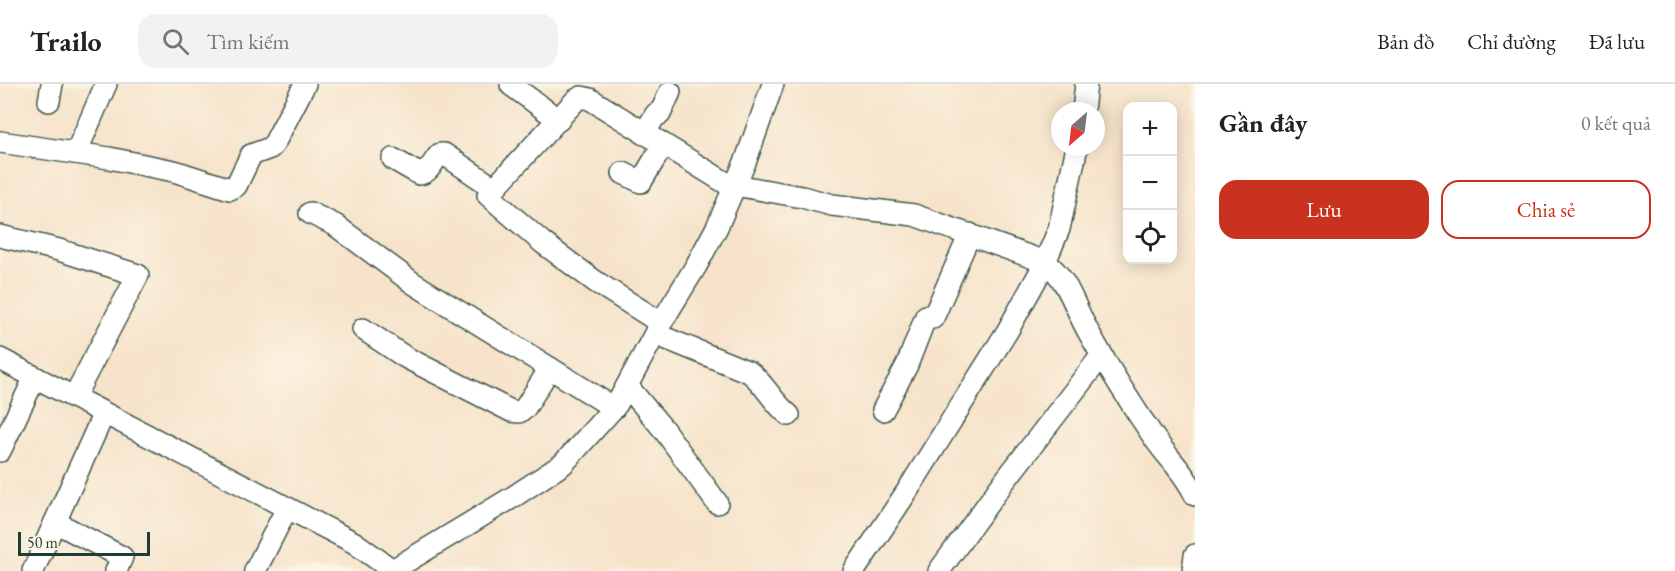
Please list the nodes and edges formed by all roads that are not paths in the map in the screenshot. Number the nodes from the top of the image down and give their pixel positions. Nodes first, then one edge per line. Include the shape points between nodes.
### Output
1 (106, 84) edge
2 (305, 84) edge
3 (773, 84) edge
4 (1086, 84) edge
5 (512, 85) edge
6 (670, 92) dead end
7 (1084, 102) edge
8 (559, 120) junction
9 (644, 134) junction
10 (0, 142) edge
11 (663, 145) junction
12 (76, 153) junction
13 (1075, 156) edge
14 (393, 159) dead end
15 (623, 173) dead end
16 (735, 187) junction
17 (494, 188) junction
18 (310, 213) dead end
19 (970, 234) junction
20 (0, 236) edge
21 (1045, 262) junction
22 (658, 328) junction
23 (363, 329) dead end
24 (1101, 355) junction
25 (0, 359) edge
26 (550, 368) junction
27 (35, 377) junction
28 (628, 387) junction
29 (74, 397) junction
30 (614, 408) junction
31 (883, 410) dead end
32 (104, 413) junction
33 (789, 415) dead end
34 (0, 451) edge
35 (1195, 495) edge
36 (717, 503) dead end
37 (287, 508) junction
38 (55, 522) junction
39 (1195, 555) edge
40 (33, 571) edge
41 (116, 571) edge
42 (255, 571) edge
43 (392, 571) edge
44 (854, 571) edge
45 (939, 571) edge
46 (1193, 571) edge

1 - 12 street
2 - 12 street via 274,144 248,158 236,186 230,189 174,171
3 - 16 street
4 - 7 street
5 - 8 street
6 - 9 street via 660,114 656,114
8 - 9 street via 576,100 584,98
8 - 17 street
9 - 11 street
10 - 12 street
11 - 15 street via 641,182
11 - 16 street
13 - 21 street via 1059,229
14 - 17 street via 419,174 427,171 440,153 444,154
16 - 19 street via 914,215
16 - 22 street via 696,266
17 - 22 street via 488,195 543,243
18 - 26 street via 335,225 413,283
19 - 21 street
19 - 31 street via 933,318 926,316 907,365
20 - 29 street via 138,275
21 - 24 street via 1057,272
21 - 44 street via 1008,330
22 - 28 street
22 - 33 street via 749,372
23 - 26 street via 405,357 511,411 525,408
24 - 35 street
24 - 45 street
25 - 27 street
26 - 30 street
27 - 29 street
27 - 34 street
28 - 30 street
28 - 36 street
29 - 32 street
30 - 43 street via 562,464
32 - 37 street
32 - 38 street
37 - 42 street
37 - 43 street via 355,543
38 - 40 street
38 - 41 street via 122,557
39 - 46 street

